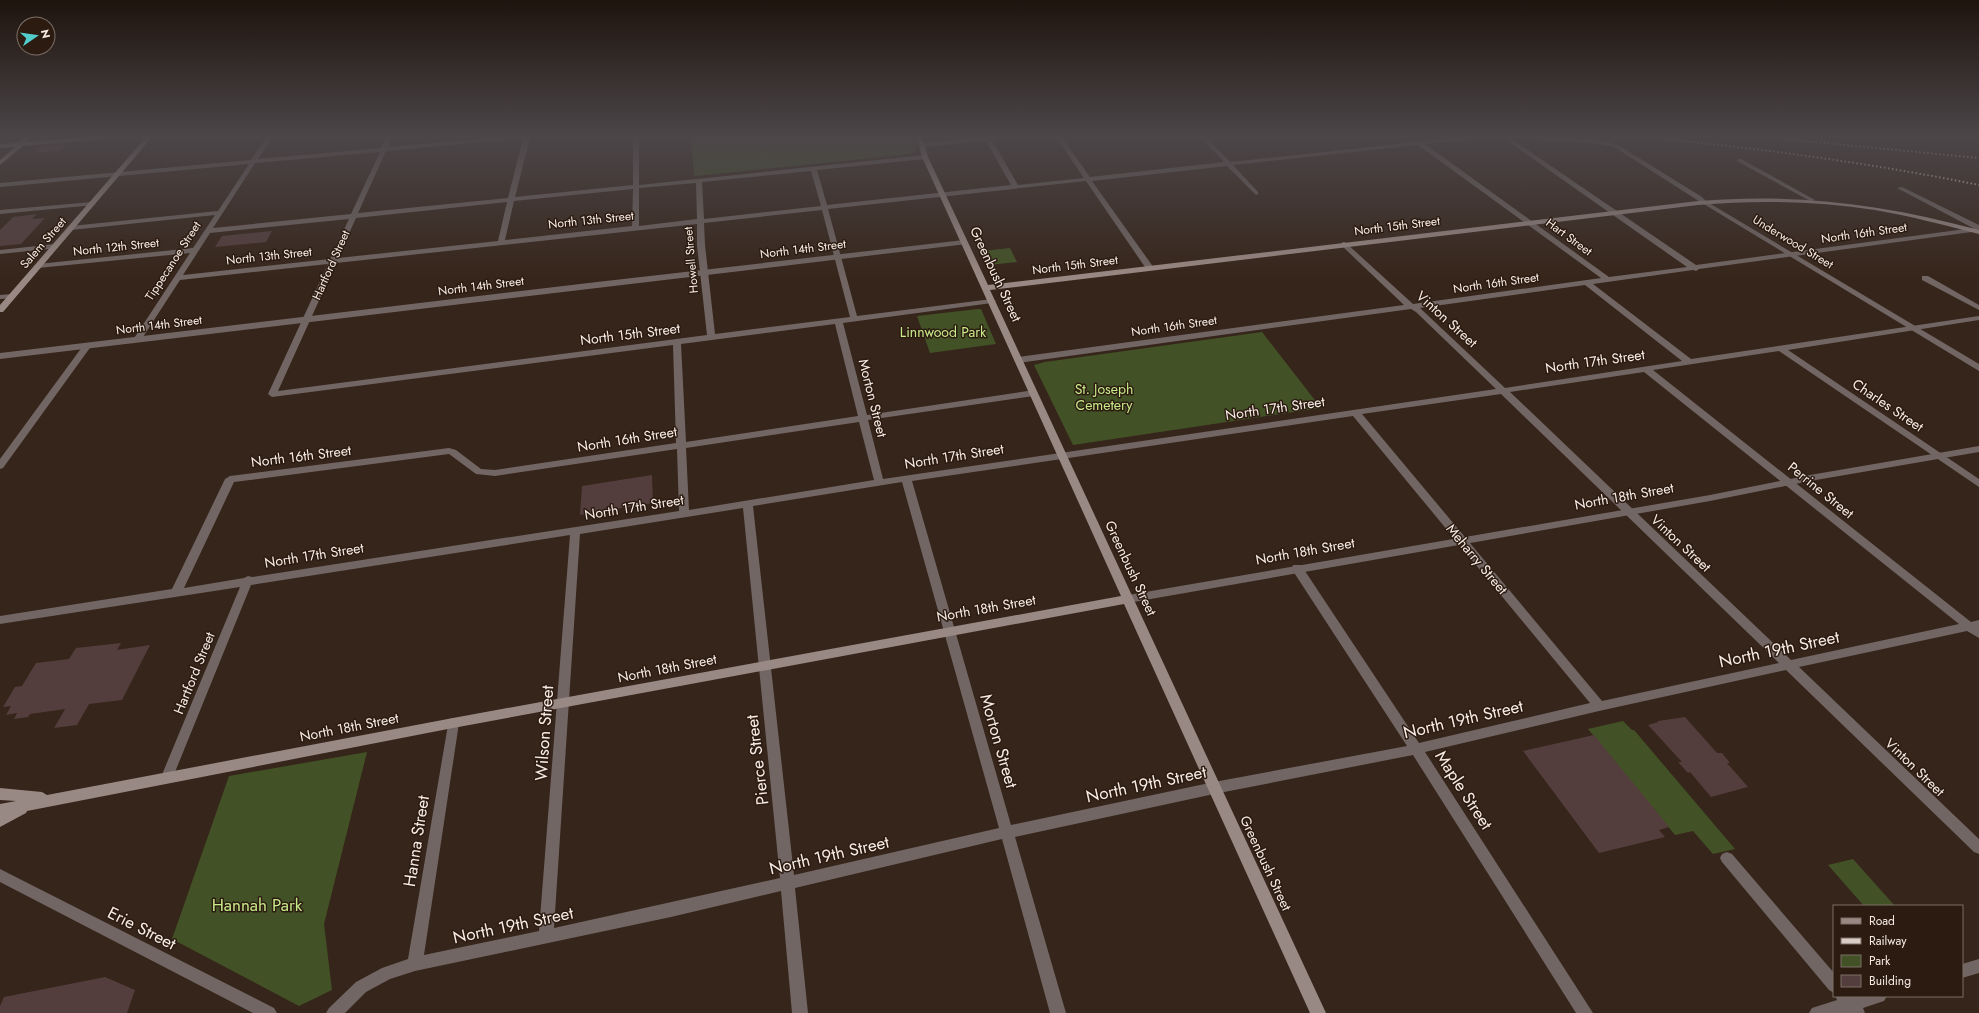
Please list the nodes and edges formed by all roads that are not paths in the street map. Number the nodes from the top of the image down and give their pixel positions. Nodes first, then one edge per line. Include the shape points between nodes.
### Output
1 (20, 183) edge
2 (109, 183) edge
3 (238, 183) edge
4 (367, 183) edge
5 (516, 183) edge
6 (635, 183) edge
7 (675, 183) edge
8 (699, 183) edge
9 (818, 183) edge
10 (937, 183) edge
11 (1013, 183) edge
12 (1040, 183) edge
13 (1092, 183) edge
14 (1247, 183) edge
15 (1474, 183) edge
16 (1573, 183) edge
17 (1676, 183) edge
18 (1781, 183) edge
19 (0, 185) edge
20 (1015, 186) junction
21 (635, 187) junction
22 (1900, 188) dead end
23 (1256, 193) dead end
24 (942, 194) junction
25 (512, 200) junction
26 (1812, 200) junction
27 (1704, 202) junction
28 (92, 204) junction
29 (825, 207) junction
30 (0, 212) edge
31 (218, 213) junction
32 (1616, 213) junction
33 (352, 216) junction
34 (700, 220) junction
35 (1529, 223) junction
36 (636, 227) junction
37 (70, 228) junction
38 (208, 230) junction
39 (1978, 230) edge
40 (501, 242) junction
41 (964, 242) junction
42 (1345, 244) junction
43 (55, 246) junction
44 (196, 250) junction
45 (0, 252) edge
46 (1792, 255) junction
47 (837, 256) junction
48 (334, 260) junction
49 (38, 266) junction
50 (1150, 268) junction
51 (1696, 268) junction
52 (705, 272) junction
53 (177, 278) junction
54 (1926, 278) dead end
55 (1608, 280) junction
56 (1587, 283) junction
57 (986, 288) junction
58 (12, 296) junction
59 (0, 297) edge
60 (992, 301) junction
61 (1413, 307) junction
62 (1979, 308) edge
63 (0, 310) edge
64 (854, 318) junction
65 (1979, 318) edge
66 (306, 319) junction
67 (838, 320) junction
68 (1914, 328) junction
69 (711, 337) junction
70 (137, 340) junction
71 (677, 342) junction
72 (88, 346) junction
73 (1782, 349) junction
74 (0, 356) edge
75 (1018, 360) junction
76 (1688, 362) junction
77 (1645, 368) junction
78 (1979, 368) edge
79 (1502, 390) junction
80 (1034, 393) junction
81 (272, 394) joint
82 (1355, 412) junction
83 (863, 417) junction
84 (681, 445) junction
85 (1979, 449) edge
86 (1062, 454) junction
87 (1938, 456) junction
88 (0, 466) edge
89 (906, 478) junction
90 (879, 482) junction
91 (1788, 482) junction
92 (1979, 484) edge
93 (748, 504) junction
94 (1628, 512) junction
95 (684, 514) junction
96 (575, 531) junction
97 (1461, 540) junction
98 (1297, 568) junction
99 (248, 580) junction
100 (176, 592) junction
101 (1128, 599) junction
102 (0, 620) edge
103 (1974, 625) edge
104 (950, 631) junction
105 (1979, 634) edge
106 (764, 666) junction
107 (1790, 666) junction
108 (564, 704) junction
109 (1599, 706) junction
110 (453, 723) junction
111 (1416, 749) junction
112 (167, 777) junction
113 (1214, 788) junction
114 (0, 794) edge
115 (56, 799) junction
116 (32, 804) junction
117 (0, 810) edge
118 (0, 821) edge
119 (1008, 832) junction
120 (1979, 848) edge
121 (1727, 858) dead end
122 (0, 875) edge
123 (789, 882) junction
124 (546, 937) junction
125 (415, 964) junction
126 (1979, 966) edge
127 (1963, 971) edge
128 (1833, 984) edge
129 (1875, 997) edge
130 (1850, 1004) edge
131 (269, 1013) edge
132 (334, 1013) edge
133 (800, 1013) edge
134 (1058, 1013) edge
135 (1318, 1013) edge
136 (1585, 1013) edge
137 (1818, 1013) edge

1 - 19 street
2 - 28 main road, Salem Street
3 - 31 street, Tippecanoe Street
4 - 33 street, Hartford Street
5 - 25 street
6 - 21 street
7 - 21 street
8 - 34 street, Howell Street
9 - 29 street
10 - 24 main road, Greenbush Street
11 - 20 street
12 - 20 street, North 13th Street
13 - 50 street
14 - 23 street
15 - 35 street, Hart Street
16 - 32 street
17 - 27 street, Underwood Street
18 - 26 street
20 - 24 street, North 13th Street
21 - 25 street
21 - 36 street
22 - 39 street
24 - 29 street, North 13th Street
24 - 41 main road, Greenbush Street
25 - 33 street
25 - 40 street
26 - 27 main road, North 15th Street via 1756,198
26 - 39 main road, North 15th Street via 1892,211
27 - 32 main road, North 15th Street
27 - 46 street, Underwood Street
28 - 30 street
28 - 37 main road, Salem Street
29 - 34 street, North 13th Street
29 - 47 street
31 - 37 street
31 - 38 street, Tippecanoe Street
32 - 35 main road, North 15th Street
32 - 51 street
33 - 38 street
33 - 48 street, Hartford Street
34 - 36 street, North 13th Street
34 - 52 street, Howell Street
35 - 42 main road, North 15th Street
35 - 55 street, Hart Street
36 - 40 street, North 13th Street
37 - 43 main road, Salem Street
38 - 44 street, Tippecanoe Street
39 - 46 street, North 16th Street
40 - 48 street, North 13th Street
41 - 47 street, North 14th Street
41 - 57 main road, Greenbush Street
42 - 50 main road, North 15th Street
42 - 61 street, Vinton Street
43 - 45 street, North 12th Street
43 - 49 main road, Salem Street
44 - 49 street, North 12th Street
44 - 53 street, Tippecanoe Street
46 - 51 street, North 16th Street
46 - 68 street, Underwood Street
47 - 52 street, North 14th Street
47 - 64 street
48 - 53 street, North 13th Street
48 - 66 street, Hartford Street
49 - 58 main road, Salem Street
50 - 57 main road, North 15th Street
51 - 55 street, North 16th Street
52 - 66 street, North 14th Street
52 - 69 street, Howell Street
53 - 70 street, Tippecanoe Street
54 - 62 street
55 - 56 street, North 16th Street
56 - 61 street, North 16th Street
56 - 76 street
57 - 60 main road, Greenbush Street
58 - 59 street
58 - 63 main road, Salem Street
60 - 64 street, North 15th Street
60 - 75 main road, Greenbush Street
61 - 75 street, North 16th Street
61 - 79 street, Vinton Street
64 - 67 street, North 15th Street
65 - 68 street, North 17th Street
66 - 70 street, North 14th Street
66 - 81 street, Hartford Street
67 - 69 street, North 15th Street
67 - 83 street, Morton Street
68 - 73 street, North 17th Street
68 - 78 street, Underwood Street
69 - 71 street, North 15th Street
70 - 72 street, North 14th Street
71 - 81 street, North 15th Street
71 - 84 street
72 - 74 street, North 14th Street
72 - 88 street
73 - 76 street, North 17th Street
73 - 87 street, Charles Street
75 - 80 main road, Greenbush Street
76 - 77 street, North 17th Street
77 - 79 street, North 17th Street
77 - 91 street, Perrine Street
79 - 82 street, North 17th Street
79 - 94 street, Vinton Street
80 - 83 street, North 16th Street
80 - 86 main road, Greenbush Street
82 - 86 street, North 17th Street
82 - 97 street, Meharry Street
83 - 84 street, North 16th Street
83 - 90 street, Morton Street
84 - 95 street
84 - 100 street, North 16th Street via 489,474 479,472 449,451 230,479
85 - 87 street, North 18th Street
86 - 89 street, North 17th Street
86 - 101 main road, Greenbush Street
87 - 91 street, North 18th Street
87 - 92 street, Charles Street
89 - 90 street, North 17th Street
89 - 104 street, Morton Street
90 - 93 street, North 17th Street
91 - 94 street, North 18th Street
91 - 103 street, Perrine Street
93 - 95 street, North 17th Street
93 - 106 street, Pierce Street
94 - 97 street, North 18th Street
94 - 107 street, Vinton Street
95 - 96 street, North 17th Street
96 - 99 street, North 17th Street
96 - 108 street, Wilson Street
97 - 98 street, North 18th Street
97 - 109 street, Meharry Street
98 - 101 street, North 18th Street
98 - 111 street, Maple Street
99 - 100 street, North 17th Street
99 - 112 street, Hartford Street
100 - 102 street, North 17th Street
101 - 104 main road, North 18th Street
101 - 113 main road, Greenbush Street
103 - 105 street, Perrine Street
103 - 107 street, North 19th Street
104 - 106 main road, North 18th Street
104 - 119 street, Morton Street
106 - 108 main road, North 18th Street
106 - 123 street, Pierce Street
107 - 109 street, North 19th Street
107 - 120 street, Vinton Street
108 - 110 main road, North 18th Street
108 - 124 street, Wilson Street
109 - 111 street, North 19th Street
110 - 112 main road, North 18th Street
110 - 125 street, Hanna Street
111 - 113 street, North 19th Street
111 - 136 street, Maple Street
112 - 115 main road, North 18th Street
113 - 119 street, North 19th Street
113 - 135 main road, Greenbush Street
114 - 115 main road
115 - 116 main road, North 18th Street
116 - 117 main road, North 18th Street
116 - 118 main road
119 - 123 street, North 19th Street
119 - 134 street, Morton Street
121 - 128 street
122 - 131 street, Erie Street
123 - 124 street, North 19th Street
123 - 133 street, Pierce Street
124 - 125 street, North 19th Street
125 - 132 street, North 19th Street via 387,973 361,987
126 - 127 street
129 - 130 street
130 - 137 street

